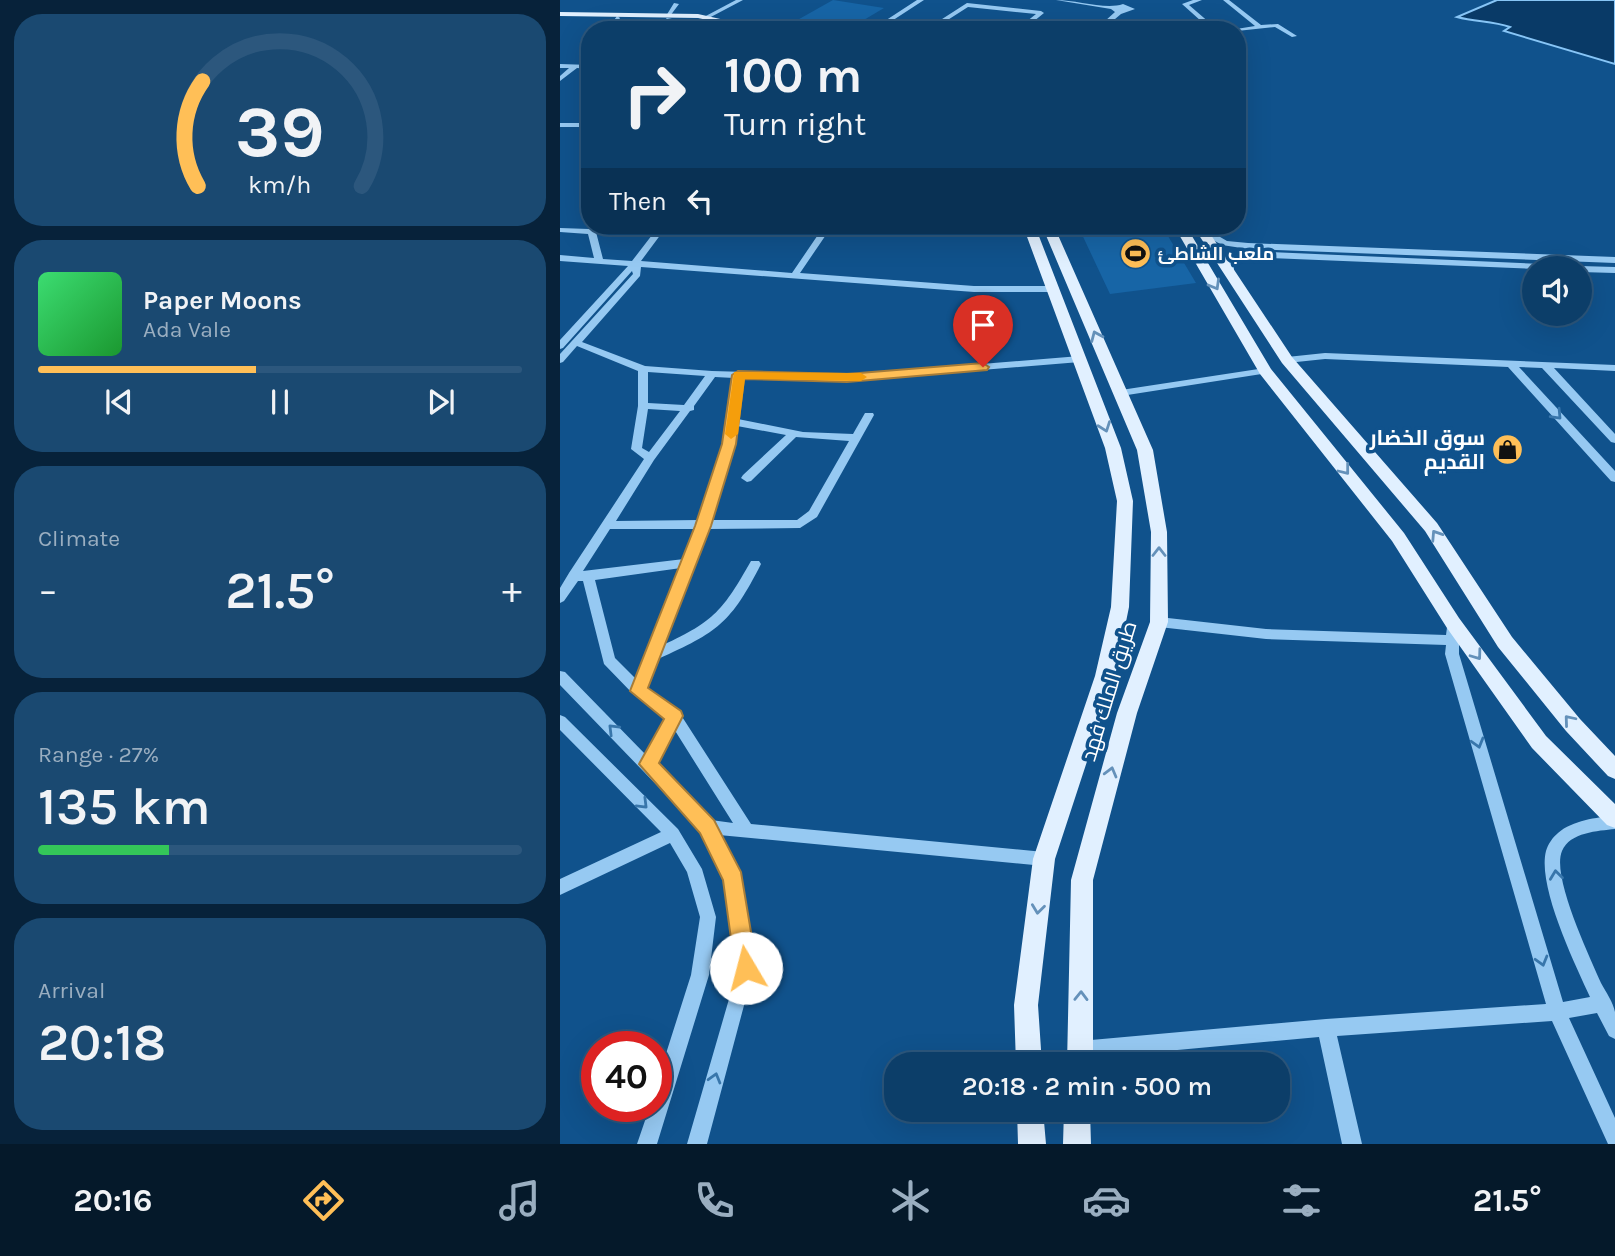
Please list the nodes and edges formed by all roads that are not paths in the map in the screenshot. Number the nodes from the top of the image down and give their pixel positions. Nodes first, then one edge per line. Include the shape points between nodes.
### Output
1 (730, 0) edge
2 (740, 0) edge
3 (921, 0) edge
4 (1059, 0) edge
5 (1134, 0) edge
6 (1199, 0) edge
7 (1226, 0) edge
8 (676, 4) dead end
9 (1116, 10) junction
10 (560, 16) edge
11 (668, 17) junction
12 (701, 17) junction
13 (617, 18) junction
14 (615, 21) edge
15 (664, 21) edge
16 (685, 21) edge
17 (721, 21) edge
18 (888, 21) edge
19 (942, 21) edge
20 (1031, 21) edge
21 (1106, 21) edge
22 (1205, 21) edge
23 (1260, 27) junction
24 (1246, 29) edge
25 (1294, 36) dead end
26 (560, 66) edge
27 (576, 66) junction
28 (581, 66) edge
29 (560, 79) edge
30 (560, 125) edge
31 (581, 125) edge
32 (581, 229) edge
33 (560, 230) edge
34 (595, 235) edge
35 (656, 235) edge
36 (822, 235) edge
37 (1032, 235) edge
38 (1051, 235) edge
39 (1052, 235) edge
40 (1185, 235) edge
41 (1204, 235) edge
42 (1212, 235) edge
43 (1036, 245) junction
44 (560, 258) edge
45 (599, 260) junction
46 (1615, 260) edge
47 (636, 261) junction
48 (1522, 266) edge
49 (1592, 269) edge
50 (1615, 270) edge
51 (1230, 273) junction
52 (795, 274) junction
53 (1054, 289) junction
54 (577, 343) junction
55 (561, 344) edge
56 (1080, 359) junction
57 (560, 360) edge
58 (1287, 360) junction
59 (1511, 364) junction
60 (1546, 366) junction
61 (1615, 368) edge
62 (643, 369) junction
63 (1265, 371) junction
64 (712, 374) junction
65 (738, 375) junction
66 (1121, 393) junction
67 (643, 406) junction
68 (690, 408) junction
69 (869, 415) dead end
70 (734, 422) junction
71 (793, 433) junction
72 (856, 438) junction
73 (1615, 440) edge
74 (650, 458) junction
75 (747, 478) dead end
76 (1615, 478) edge
77 (606, 525) junction
78 (703, 526) junction
79 (687, 563) junction
80 (755, 564) dead end
81 (581, 576) junction
82 (560, 598) edge
83 (1159, 622) junction
84 (1453, 632) junction
85 (654, 655) junction
86 (560, 676) edge
87 (639, 691) junction
88 (674, 716) junction
89 (560, 721) edge
90 (649, 764) junction
91 (1615, 770) edge
92 (1615, 820) edge
93 (707, 827) junction
94 (747, 831) junction
95 (673, 834) junction
96 (1044, 859) junction
97 (560, 887) edge
98 (1602, 1003) junction
99 (1557, 1012) junction
100 (1326, 1028) junction
101 (1615, 1030) edge
102 (1028, 1052) edge
103 (1080, 1052) edge
104 (1122, 1052) edge
105 (1031, 1122) edge
106 (1077, 1122) edge
107 (1615, 1139) edge
108 (647, 1144) edge
109 (697, 1144) edge
110 (1032, 1144) edge
111 (1077, 1144) edge
112 (1352, 1144) edge

1 - 12 street
2 - 12 street
3 - 18 street
4 - 9 street
5 - 9 street
6 - 22 street via 1185,4
7 - 23 street
8 - 11 street
9 - 21 street
10 - 11 main road
10 - 13 main road
11 - 12 main road
11 - 13 main road
11 - 15 street
11 - 16 main road
12 - 17 main road
13 - 14 street
19 - 20 street via 967,5 1041,13
23 - 24 street
23 - 25 street via 1276,25
26 - 27 street
27 - 28 street
27 - 29 street
30 - 31 street
32 - 33 street
34 - 45 street
35 - 47 street
36 - 52 street
37 - 43 main road, طريق الملك فهد
38 - 43 main road
66 -> 39 main road, طريق الملك فهد
40 -> 63 main road
41 - 51 main road
42 - 46 street via 1226,243 1248,246
43 - 53 main road, طريق الملك فهد
44 - 45 street
45 - 47 street
47 - 52 street
47 - 54 street via 637,274
47 - 55 street
48 - 51 street via 1248,254 1230,261
49 - 50 street
51 - 58 main road
52 - 53 street via 974,289
53 - 56 main road, طريق الملك فهد
54 - 57 street
54 - 62 street
56 - 65 street via 847,378
56 -> 96 main road, طريق الملك فهد via 1113,449 1125,501 1120,607 1105,676
58 - 59 street via 1325,356
91 -> 58 main road via 1505,642 1431,527
59 - 60 street
59 -> 76 street
60 - 61 street
60 - 73 street
62 - 64 street
62 - 67 street
63 - 66 street
63 -> 84 main road via 1398,537
64 - 65 street
64 - 68 street
65 - 70 street
83 -> 66 main road, طريق الملك فهد via 1157,518 1145,450
67 - 68 street
67 - 74 street via 636,449
68 - 74 street
69 - 72 street
70 - 71 street
70 - 78 street
71 - 72 street
71 - 75 street
72 - 78 street via 808,520 800,524
74 - 77 street
77 - 78 street
77 - 81 street
78 - 79 street
79 - 81 street
79 - 85 street
80 - 85 street via 723,619
81 - 82 street
81 - 87 street via 609,660
83 - 84 street via 1266,634
103 -> 83 main road, طريق الملك فهد via 1082,880 1127,713
84 -> 92 main road via 1539,741
84 -> 99 street via 1452,654
85 - 87 street
90 -> 86 street
87 - 88 street
88 - 90 street
88 - 94 street
89 -> 95 street
90 - 93 street
98 -> 92 street via 1561,903 1554,851 1583,827
93 - 94 street
109 -> 93 street via 746,968 734,879
94 - 96 street
95 - 97 street
95 - 108 street via 694,869 708,917 700,975
96 -> 102 main road, طريق الملك فهد via 1026,1005
98 - 99 street
98 - 101 street
99 - 100 street
99 - 107 street
100 - 104 street
100 - 112 street
105 - 110 main road
106 - 111 main road

